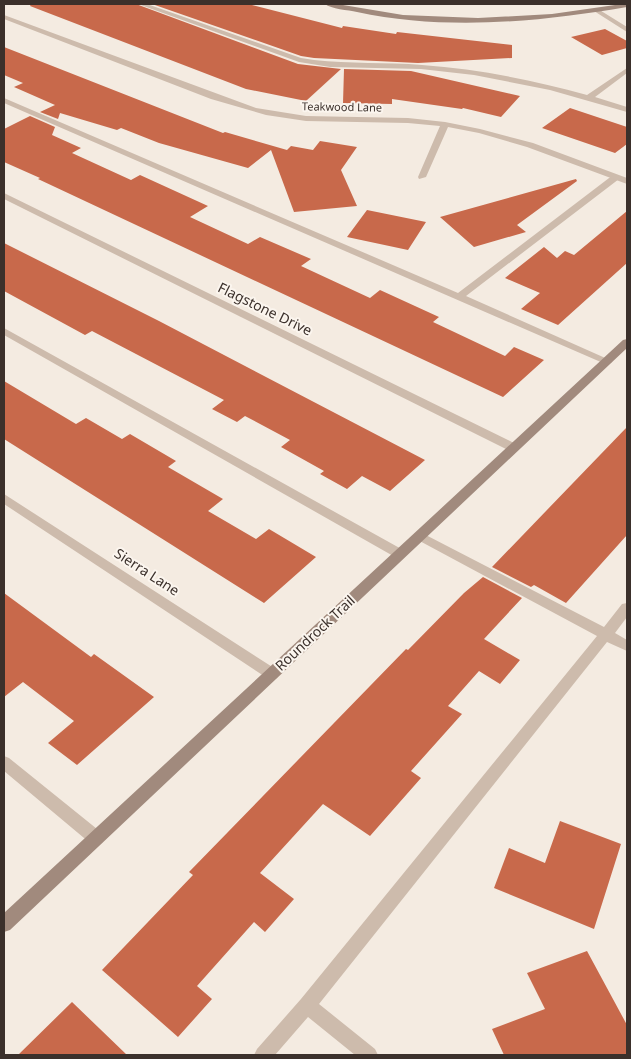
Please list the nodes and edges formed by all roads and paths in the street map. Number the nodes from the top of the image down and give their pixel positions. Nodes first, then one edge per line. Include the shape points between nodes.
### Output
1 (141, 4) edge
2 (328, 4) edge
3 (627, 5) edge
4 (596, 10) junction
5 (4, 17) edge
6 (627, 30) edge
7 (627, 70) edge
8 (589, 98) junction
9 (4, 100) edge
10 (627, 110) edge
11 (445, 124) junction
12 (422, 177) dead end
13 (616, 177) junction
14 (627, 181) edge
15 (4, 196) edge
16 (459, 297) junction
17 (4, 331) edge
18 (627, 342) edge
19 (607, 361) junction
20 (514, 448) junction
21 (4, 498) edge
22 (420, 536) junction
23 (400, 554) junction
24 (627, 608) edge
25 (606, 633) junction
26 (627, 646) edge
27 (272, 674) junction
28 (4, 762) edge
29 (96, 838) junction
30 (4, 924) edge
31 (307, 1005) junction
32 (263, 1055) edge
33 (369, 1055) edge

1 - 8 street via 299,60 322,65 420,67 474,73 512,78
2 - 4 street via 380,15 465,21 553,17
3 - 4 street
4 - 6 street
5 - 11 street, Teakwood Lane via 268,114
7 - 8 street
8 - 10 street
9 - 16 street
11 - 12 street
11 - 13 street, Teakwood Lane via 523,143
13 - 14 street, Teakwood Lane
13 - 16 street
15 - 20 street, Flagstone Drive
16 - 19 street
17 - 23 street
18 - 19 street, Roundrock Trail
19 - 20 street, Roundrock Trail
20 - 22 street, Roundrock Trail
21 - 27 street, Sierra Lane
22 - 23 street, Roundrock Trail
22 - 25 street
23 - 27 street, Roundrock Trail
24 - 25 street
25 - 26 street
25 - 31 street
27 - 29 street, Roundrock Trail
28 - 29 street
29 - 30 street, Roundrock Trail
31 - 32 street
31 - 33 street

